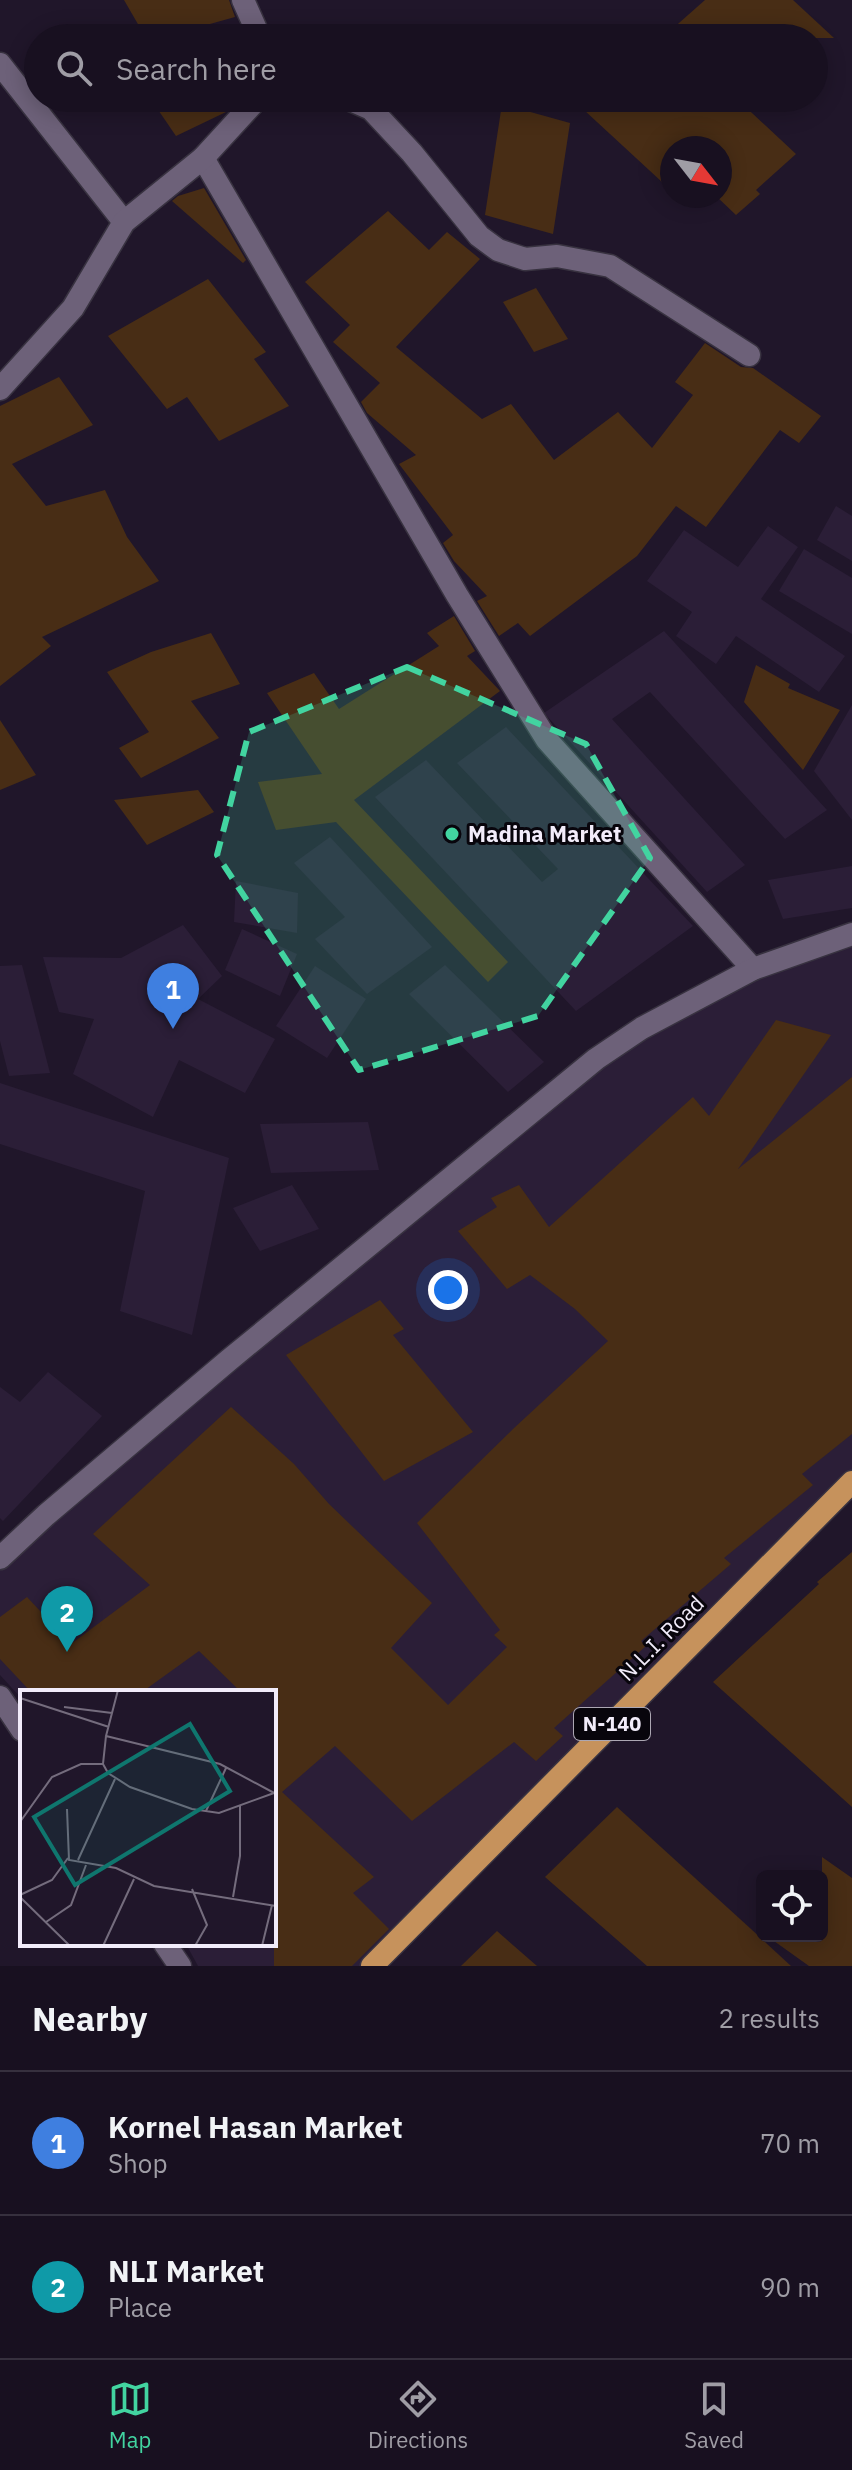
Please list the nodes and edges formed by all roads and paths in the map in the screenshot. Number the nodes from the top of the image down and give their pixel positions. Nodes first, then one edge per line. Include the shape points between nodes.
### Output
1 (243, 0) edge
2 (254, 24) edge
3 (0, 64) edge
4 (24, 95) edge
5 (38, 112) edge
6 (245, 112) edge
7 (374, 112) edge
8 (203, 158) junction
9 (124, 222) junction
10 (749, 355) dead end
11 (0, 389) edge
12 (852, 934) edge
13 (753, 969) junction
14 (852, 1482) edge
15 (0, 1558) edge
16 (0, 1697) edge
17 (20, 1727) edge
18 (166, 1946) edge
19 (180, 1966) edge
20 (372, 1966) edge

1 - 2 street
3 - 4 street
5 - 9 street
6 - 8 street
7 - 10 street via 479,236 498,250 525,259 557,256 610,266
8 - 9 street
8 - 13 street via 547,740
9 - 11 street via 73,308
12 - 13 street
13 - 15 street via 642,1028 596,1059 229,1360
14 - 20 highway, N.L.I. Road / N-140
16 - 17 street
18 - 19 street

